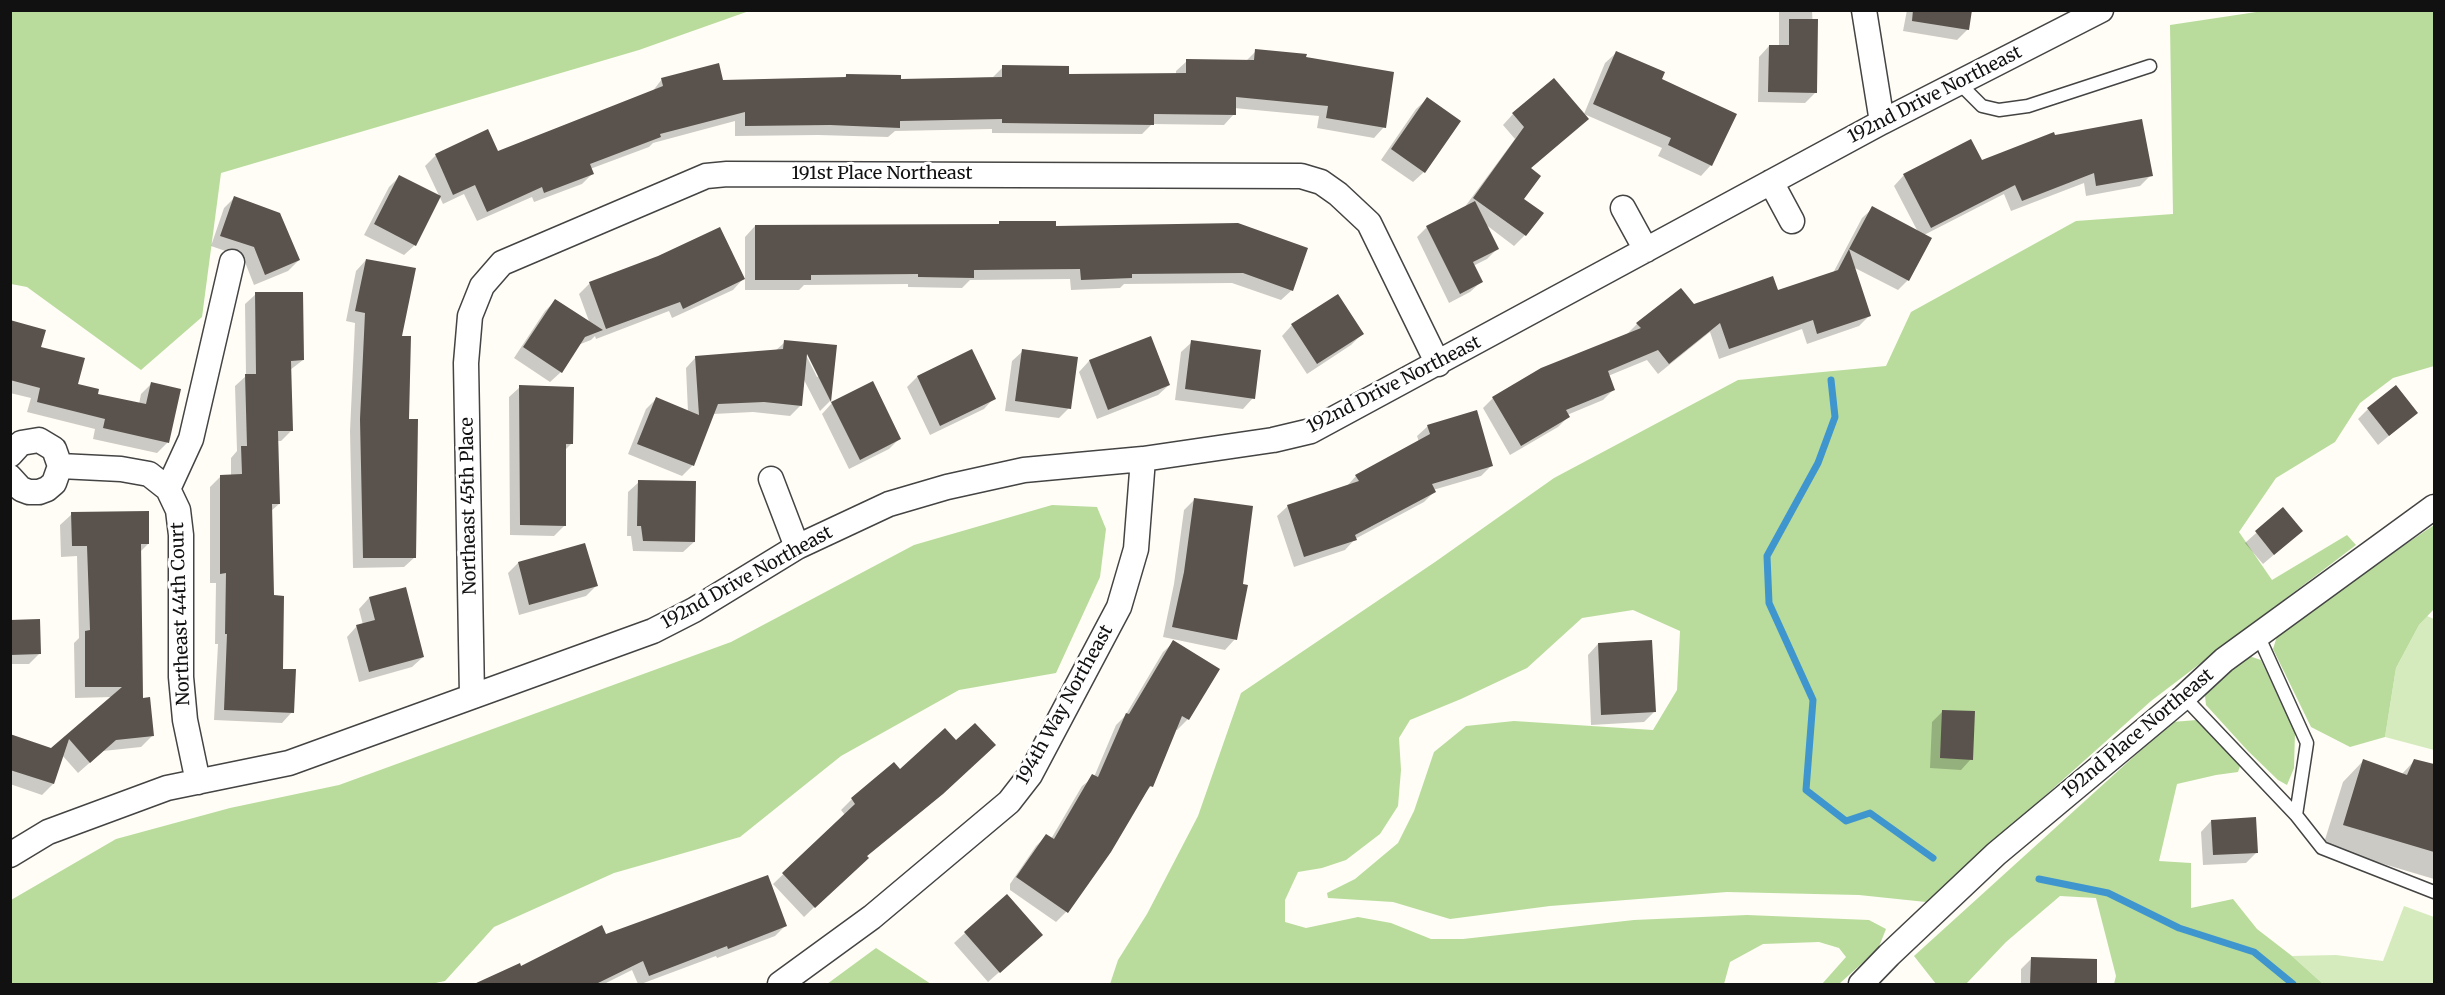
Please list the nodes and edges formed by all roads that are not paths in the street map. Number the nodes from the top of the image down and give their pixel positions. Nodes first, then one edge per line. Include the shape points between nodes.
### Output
1 (1864, 10) edge
2 (2101, 10) edge
3 (2150, 66) dead end
4 (1959, 82) junction
5 (1882, 122) junction
6 (1771, 182) junction
7 (1623, 208) dead end
8 (1792, 221) dead end
9 (1646, 250) junction
10 (232, 262) dead end
11 (470, 316) joint
12 (1438, 364) junction
13 (10, 455) edge
14 (1143, 459) junction
15 (60, 466) junction
16 (10, 477) edge
17 (771, 478) dead end
18 (168, 489) junction
19 (2434, 507) edge
20 (797, 547) junction
21 (2258, 635) junction
22 (472, 696) junction
23 (2184, 697) junction
24 (198, 782) junction
25 (2296, 815) junction
26 (10, 855) edge
27 (2434, 892) edge
28 (780, 984) edge
29 (1861, 984) edge

1 - 5 street
2 - 4 street, 192nd Drive Northeast
3 - 4 lane via 2028,106 1999,110 1982,106
4 - 5 street, 192nd Drive Northeast
5 - 6 street, 192nd Drive Northeast
6 - 8 street
6 - 9 street, 192nd Drive Northeast
7 - 9 street
9 - 12 street, 192nd Drive Northeast
10 - 18 street via 191,439
11 - 12 street, 191st Place Northeast via 482,286 502,263 706,176 1301,176 1321,182 1369,223
11 - 22 street, Northeast 45th Place via 466,363
12 - 14 street, 192nd Drive Northeast via 1311,431
13 - 15 street via 21,443 39,440 54,449
14 - 20 street, 192nd Drive Northeast via 1024,470 947,487 889,504
14 - 28 street, 194th Way Northeast via 1136,549 1119,607 1030,774 1009,802 890,902
15 - 16 street via 54,483 39,492 21,489
15 - 18 street via 149,474
17 - 20 street
18 - 24 street, Northeast 44th Court via 178,510 181,535 181,677
19 - 21 street, 192nd Place Northeast
20 - 22 street, 192nd Drive Northeast via 653,631
21 - 23 street, 192nd Place Northeast
21 - 25 lane via 2307,743
22 - 24 street, 192nd Drive Northeast via 289,763
23 - 25 lane
23 - 29 street, 192nd Place Northeast via 1996,854
24 - 26 street, 192nd Drive Northeast via 167,788 48,832
25 - 27 lane via 2322,848

